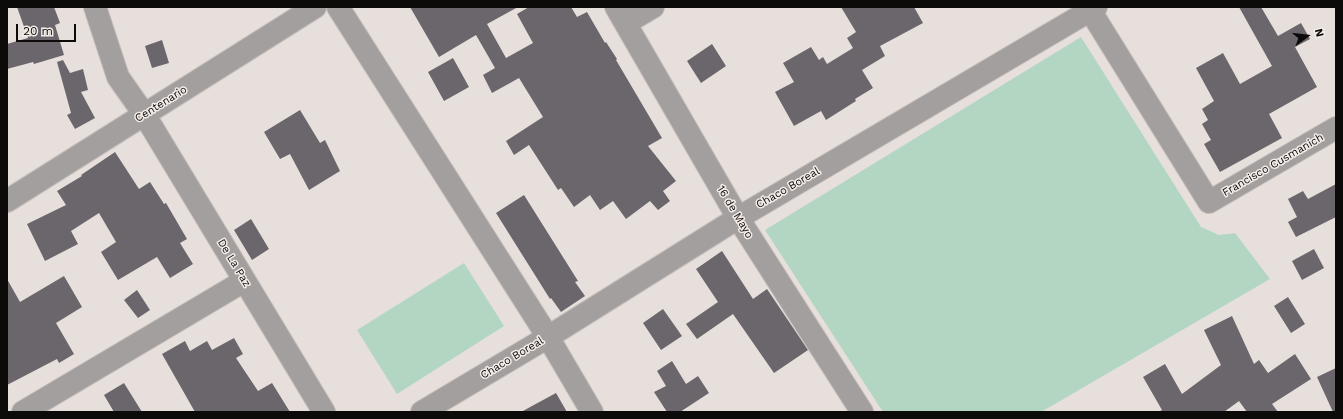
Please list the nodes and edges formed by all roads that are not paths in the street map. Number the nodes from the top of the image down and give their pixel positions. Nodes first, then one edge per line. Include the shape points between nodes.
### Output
1 (96, 7) edge
2 (315, 7) edge
3 (338, 7) edge
4 (653, 7) edge
5 (1091, 8) edge
6 (621, 15) edge
7 (144, 114) junction
8 (1336, 128) edge
9 (7, 201) edge
10 (738, 218) junction
11 (244, 281) junction
12 (548, 337) junction
13 (23, 412) edge
14 (324, 412) edge
15 (422, 412) edge
16 (592, 412) edge
17 (862, 412) edge

1 - 7 street, De La Paz via 118,77
2 - 7 street, Centenario
3 - 12 street
4 - 6 street
5 - 8 street, Francisco Cusmanich via 1209,202
5 - 10 street, Chaco Boreal
6 - 10 street, 16 de Mayo
7 - 9 street, Centenario
7 - 11 street, De La Paz
10 - 12 street, Chaco Boreal
10 - 17 street, 16 de Mayo
11 - 13 street
11 - 14 street, De La Paz
12 - 15 street, Chaco Boreal
12 - 16 street

